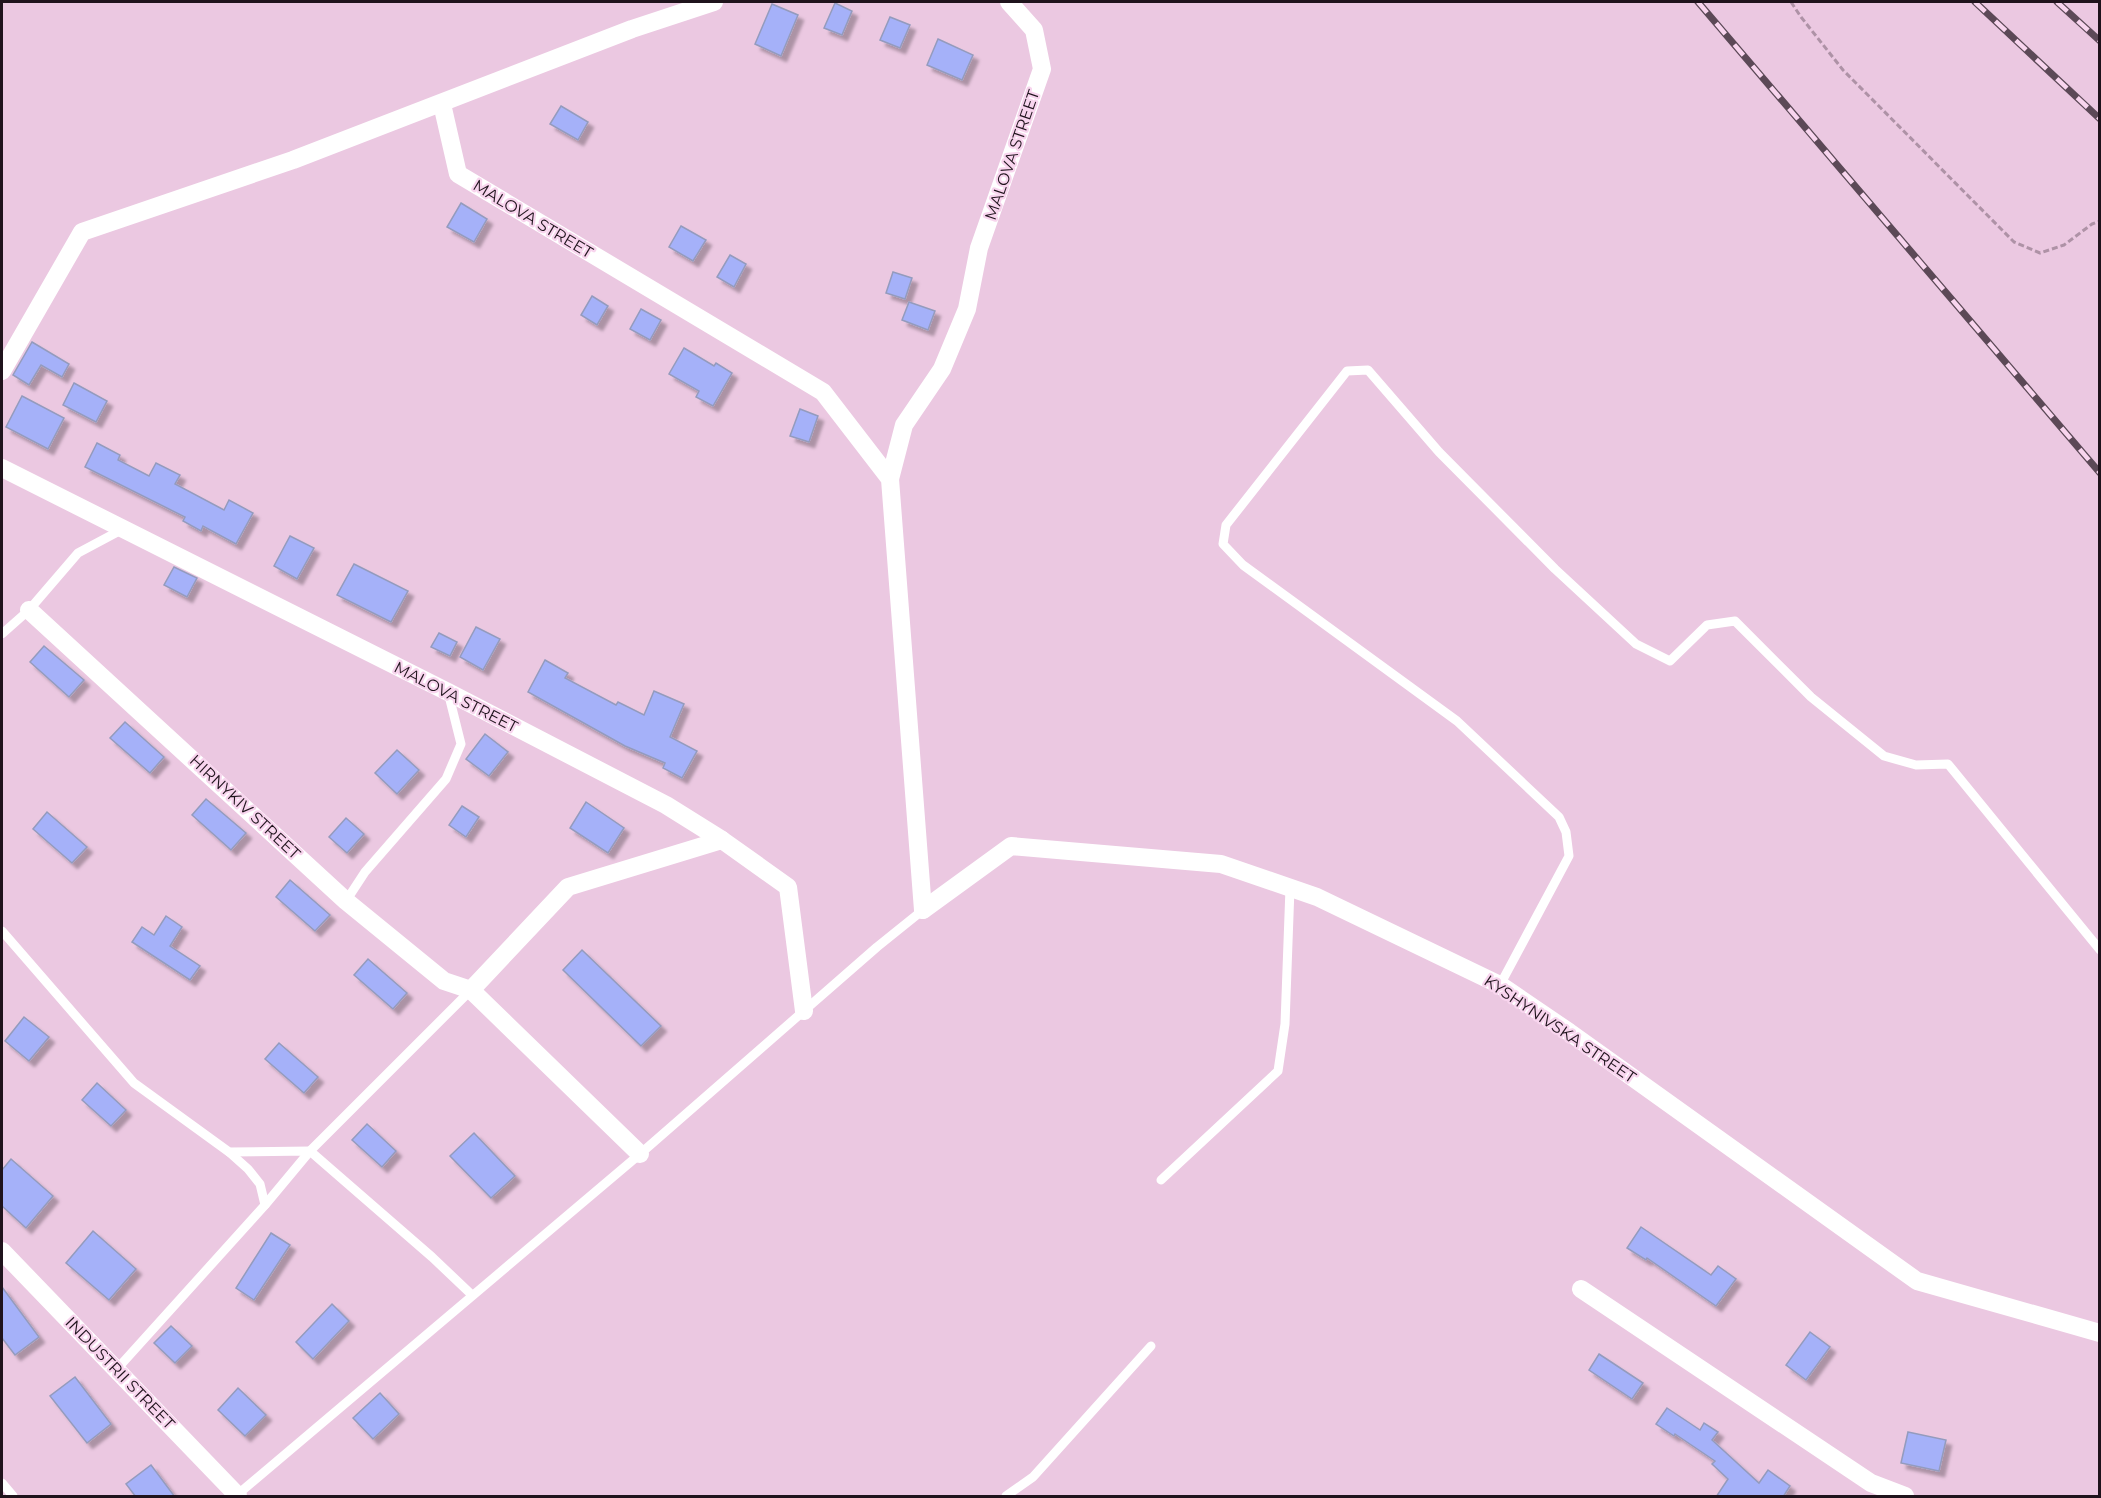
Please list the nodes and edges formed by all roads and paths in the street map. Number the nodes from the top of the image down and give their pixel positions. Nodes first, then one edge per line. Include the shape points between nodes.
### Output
1 (714, 2) edge
2 (1009, 2) edge
3 (1791, 2) edge
4 (442, 104) junction
5 (2100, 221) edge
6 (2, 371) edge
7 (2, 468) edge
8 (890, 479) junction
9 (123, 529) junction
10 (29, 610) junction
11 (2, 634) edge
12 (448, 692) junction
13 (722, 840) junction
14 (1290, 888) junction
15 (346, 901) junction
16 (923, 910) junction
17 (2, 931) edge
18 (2100, 950) edge
19 (1500, 985) junction
20 (471, 990) junction
21 (804, 1011) junction
22 (310, 1151) junction
23 (229, 1152) junction
24 (640, 1154) junction
25 (1161, 1180) dead end
26 (265, 1205) junction
27 (2, 1251) edge
28 (1581, 1288) dead end
29 (472, 1295) junction
30 (2100, 1333) edge
31 (1151, 1346) dead end
32 (117, 1369) junction
33 (2, 1483) edge
34 (237, 1496) edge
35 (13, 1497) edge
36 (1006, 1497) edge
37 (1905, 1497) edge

1 - 4 street via 632,29
2 - 8 street, MALOVA STREET via 1034,30 1042,69 980,248 967,309 942,369 904,425
3 - 5 path via 1843,70 2014,242 2040,253 2064,245
4 - 6 street via 82,232
4 - 8 street, MALOVA STREET via 458,174 823,392
7 - 9 street, MALOVA STREET
8 - 16 street, MALOVA STREET
9 - 10 lane via 78,553
9 - 12 street, MALOVA STREET
10 - 11 lane
10 - 15 street, HIRNYKIV STREET
12 - 13 street, MALOVA STREET via 666,805
12 - 15 lane via 461,744 446,779 365,872
13 - 20 street via 568,887
13 - 21 street, MALOVA STREET via 788,887
14 - 16 street, KYSHYNIVSKA STREET via 1221,864 1011,846
14 - 19 street, KYSHYNIVSKA STREET via 1317,897
14 - 25 lane via 1286,1024 1278,1071
15 - 20 street, HIRNYKIV STREET via 444,981
16 - 21 lane
17 - 23 lane via 134,1083
18 - 19 lane via 1948,764 1916,765 1884,756 1811,697 1736,621 1707,625 1670,661 1636,644 1439,452 1368,370 1347,371 1226,525 1223,544 1243,566 1457,721 1559,817 1566,832 1569,856
19 - 30 street, KYSHYNIVSKA STREET via 1917,1281
20 - 22 lane
20 - 24 street, HIRNYKIV STREET
21 - 24 lane
22 - 23 lane
22 - 26 lane
22 - 29 lane
23 - 26 lane via 260,1184
24 - 29 lane
26 - 32 lane
27 - 32 street, INDUSTRII STREET
28 - 37 street via 1871,1482
29 - 34 lane
31 - 36 lane via 1034,1477
32 - 34 street, INDUSTRII STREET
33 - 35 lane

